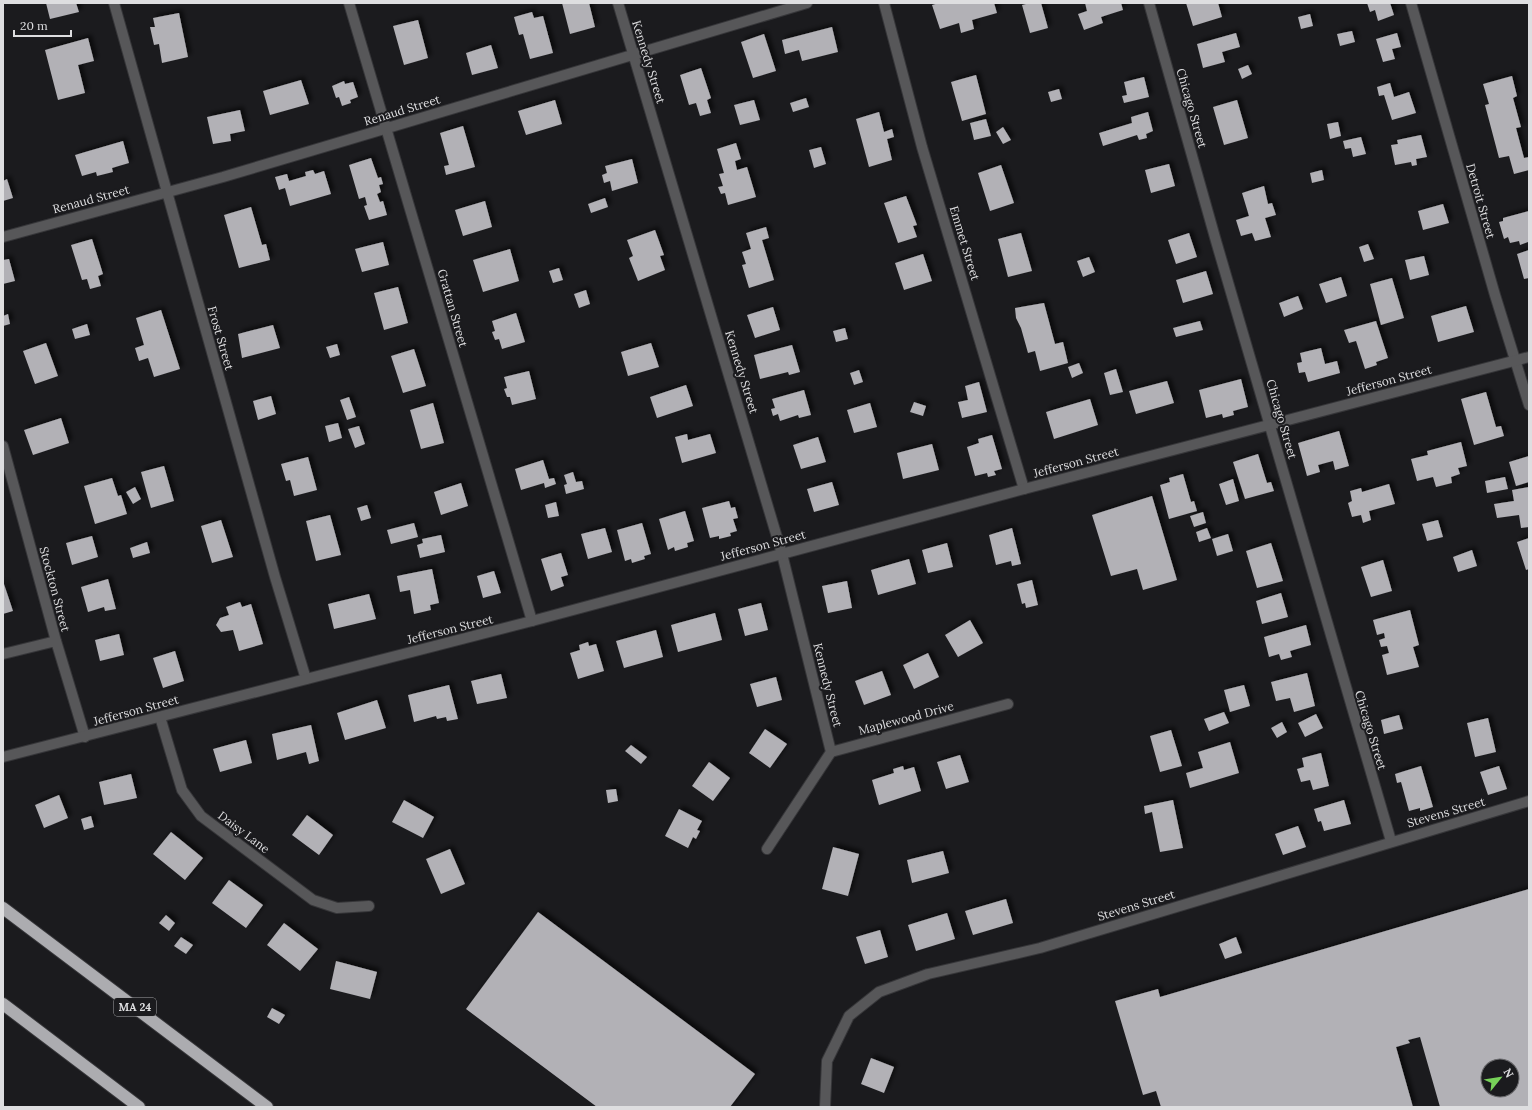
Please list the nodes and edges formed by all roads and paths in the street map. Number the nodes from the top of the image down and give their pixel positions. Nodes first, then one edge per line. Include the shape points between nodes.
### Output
1 (114, 3) edge
2 (349, 3) edge
3 (618, 3) edge
4 (807, 3) edge
5 (884, 3) edge
6 (1149, 3) edge
7 (1411, 3) edge
8 (633, 53) junction
9 (386, 128) junction
10 (166, 192) junction
11 (3, 237) edge
12 (1529, 357) edge
13 (1516, 360) junction
14 (1529, 404) edge
15 (1270, 424) junction
16 (3, 446) edge
17 (1024, 489) junction
18 (782, 554) junction
19 (532, 621) junction
20 (56, 641) junction
21 (3, 654) edge
22 (306, 679) junction
23 (1008, 704) dead end
24 (160, 717) junction
25 (85, 737) junction
26 (831, 752) junction
27 (3, 757) edge
28 (1529, 801) edge
29 (1391, 841) junction
30 (767, 849) dead end
31 (369, 906) dead end
32 (3, 908) edge
33 (3, 1004) edge
34 (139, 1107) edge
35 (267, 1107) edge
36 (825, 1107) edge

1 - 10 street, Frost Street
2 - 9 street, Grattan Street
3 - 8 street, Kennedy Street
4 - 8 street, Renaud Street
5 - 17 street, Emmet Street via 922,147
6 - 15 street, Chicago Street
7 - 13 street, Detroit Street
8 - 9 street, Renaud Street
8 - 18 street, Kennedy Street
9 - 10 street, Renaud Street
9 - 19 street, Grattan Street
10 - 11 street, Renaud Street
10 - 22 street, Frost Street
12 - 13 street, Jefferson Street
13 - 14 street, Detroit Street
13 - 15 street, Jefferson Street
15 - 17 street, Jefferson Street
15 - 29 street, Chicago Street
16 - 20 street, Stockton Street
17 - 18 street, Jefferson Street
18 - 19 street, Jefferson Street
18 - 26 street, Kennedy Street
19 - 22 street, Jefferson Street
20 - 21 street
20 - 25 street, Stockton Street
22 - 24 street, Jefferson Street
23 - 26 street, Maplewood Drive
24 - 25 street, Jefferson Street
24 - 31 street, Daisy Lane via 182,790 201,816 313,900 337,908
25 - 27 street, Jefferson Street
26 - 30 street
28 - 29 street, Stevens Street
29 - 36 street, Stevens Street via 1040,948 928,974 878,992 849,1016 827,1061
32 - 35 highway, MA 24
33 - 34 highway

